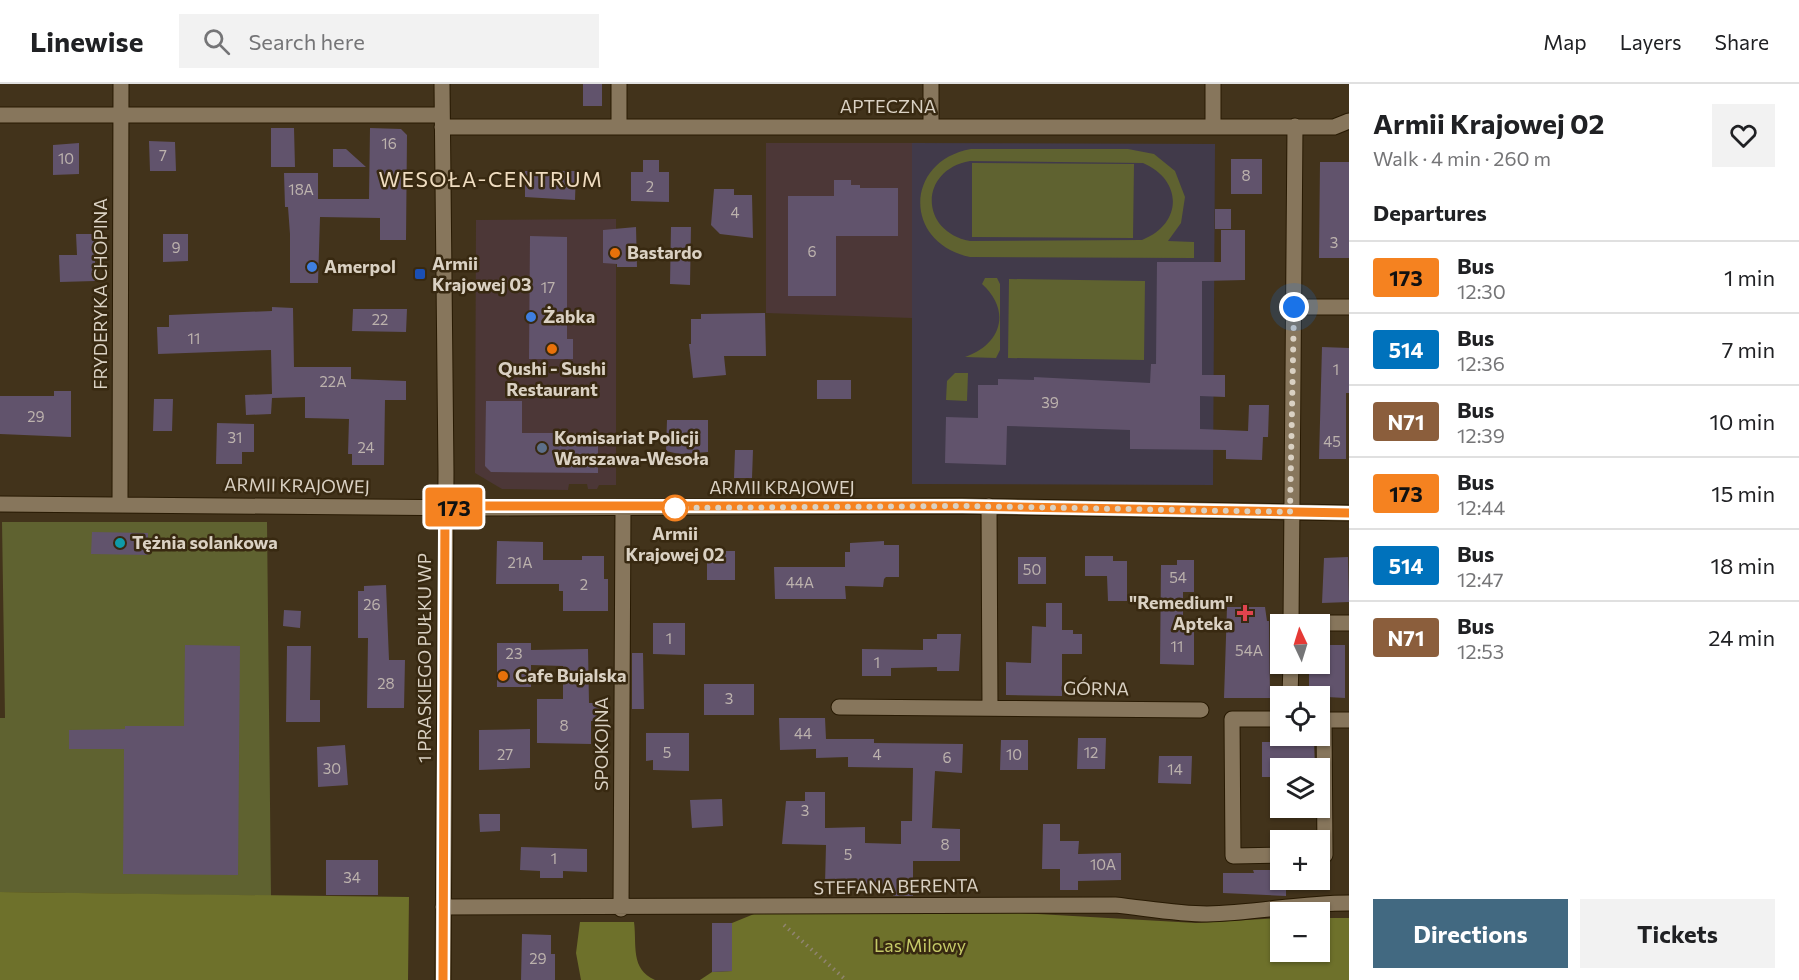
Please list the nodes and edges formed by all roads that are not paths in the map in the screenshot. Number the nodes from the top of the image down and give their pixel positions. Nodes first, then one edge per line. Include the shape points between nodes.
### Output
1 (121, 84) edge
2 (442, 84) edge
3 (619, 84) edge
4 (931, 84) edge
5 (1213, 84) edge
6 (0, 115) edge
7 (121, 115) junction
8 (442, 121) junction
9 (1349, 121) edge
10 (619, 126) junction
11 (931, 126) junction
12 (1213, 126) junction
13 (1295, 126) junction
14 (1294, 307) junction
15 (1349, 307) edge
16 (0, 504) edge
17 (120, 504) junction
18 (445, 506) junction
19 (989, 506) junction
20 (623, 508) junction
21 (1290, 512) junction
22 (1349, 513) edge
23 (1291, 614) edge
24 (1330, 623) edge
25 (1349, 623) edge
26 (839, 706) dead end
27 (990, 706) junction
28 (1202, 710) dead end
29 (1270, 719) edge
30 (1330, 720) edge
31 (1349, 720) edge
32 (1323, 746) edge
33 (1324, 830) edge
34 (1270, 855) edge
35 (1349, 903) edge
36 (443, 907) junction
37 (621, 909) junction
38 (443, 980) edge

1 - 7 street, FRYDERYKA CHOPINA
2 - 8 street, 1 PRASKIEGO PUŁKU WP
3 - 10 street
4 - 11 street
5 - 12 street
6 - 7 street, APTECZNA
7 - 8 street, APTECZNA
7 - 17 street, FRYDERYKA CHOPINA
8 - 10 street, APTECZNA
8 - 18 street, 1 PRASKIEGO PUŁKU WP
9 - 13 street, APTECZNA via 1334,127
10 - 11 street, APTECZNA
11 - 12 street, APTECZNA
12 - 13 street, APTECZNA
13 - 14 street
14 - 15 street
14 - 21 street
16 - 17 street, ARMII KRAJOWEJ
17 - 18 street, ARMII KRAJOWEJ
18 - 20 street, ARMII KRAJOWEJ
18 - 36 street, 1 PRASKIEGO PUŁKU WP
19 - 20 street, ARMII KRAJOWEJ
19 - 21 street, ARMII KRAJOWEJ
19 - 27 street
20 - 37 street, SPOKOJNA
21 - 22 street, ARMII KRAJOWEJ
21 - 23 street
24 - 25 street
26 - 27 street, GÓRNA
27 - 28 street, GÓRNA
29 - 34 street via 1232,719 1233,856
30 - 31 street
32 - 33 street
35 - 37 street, STEFANA BERENTA via 1306,903 1204,914 1115,905
36 - 37 street, STEFANA BERENTA
36 - 38 street, 1 PRASKIEGO PUŁKU WP

